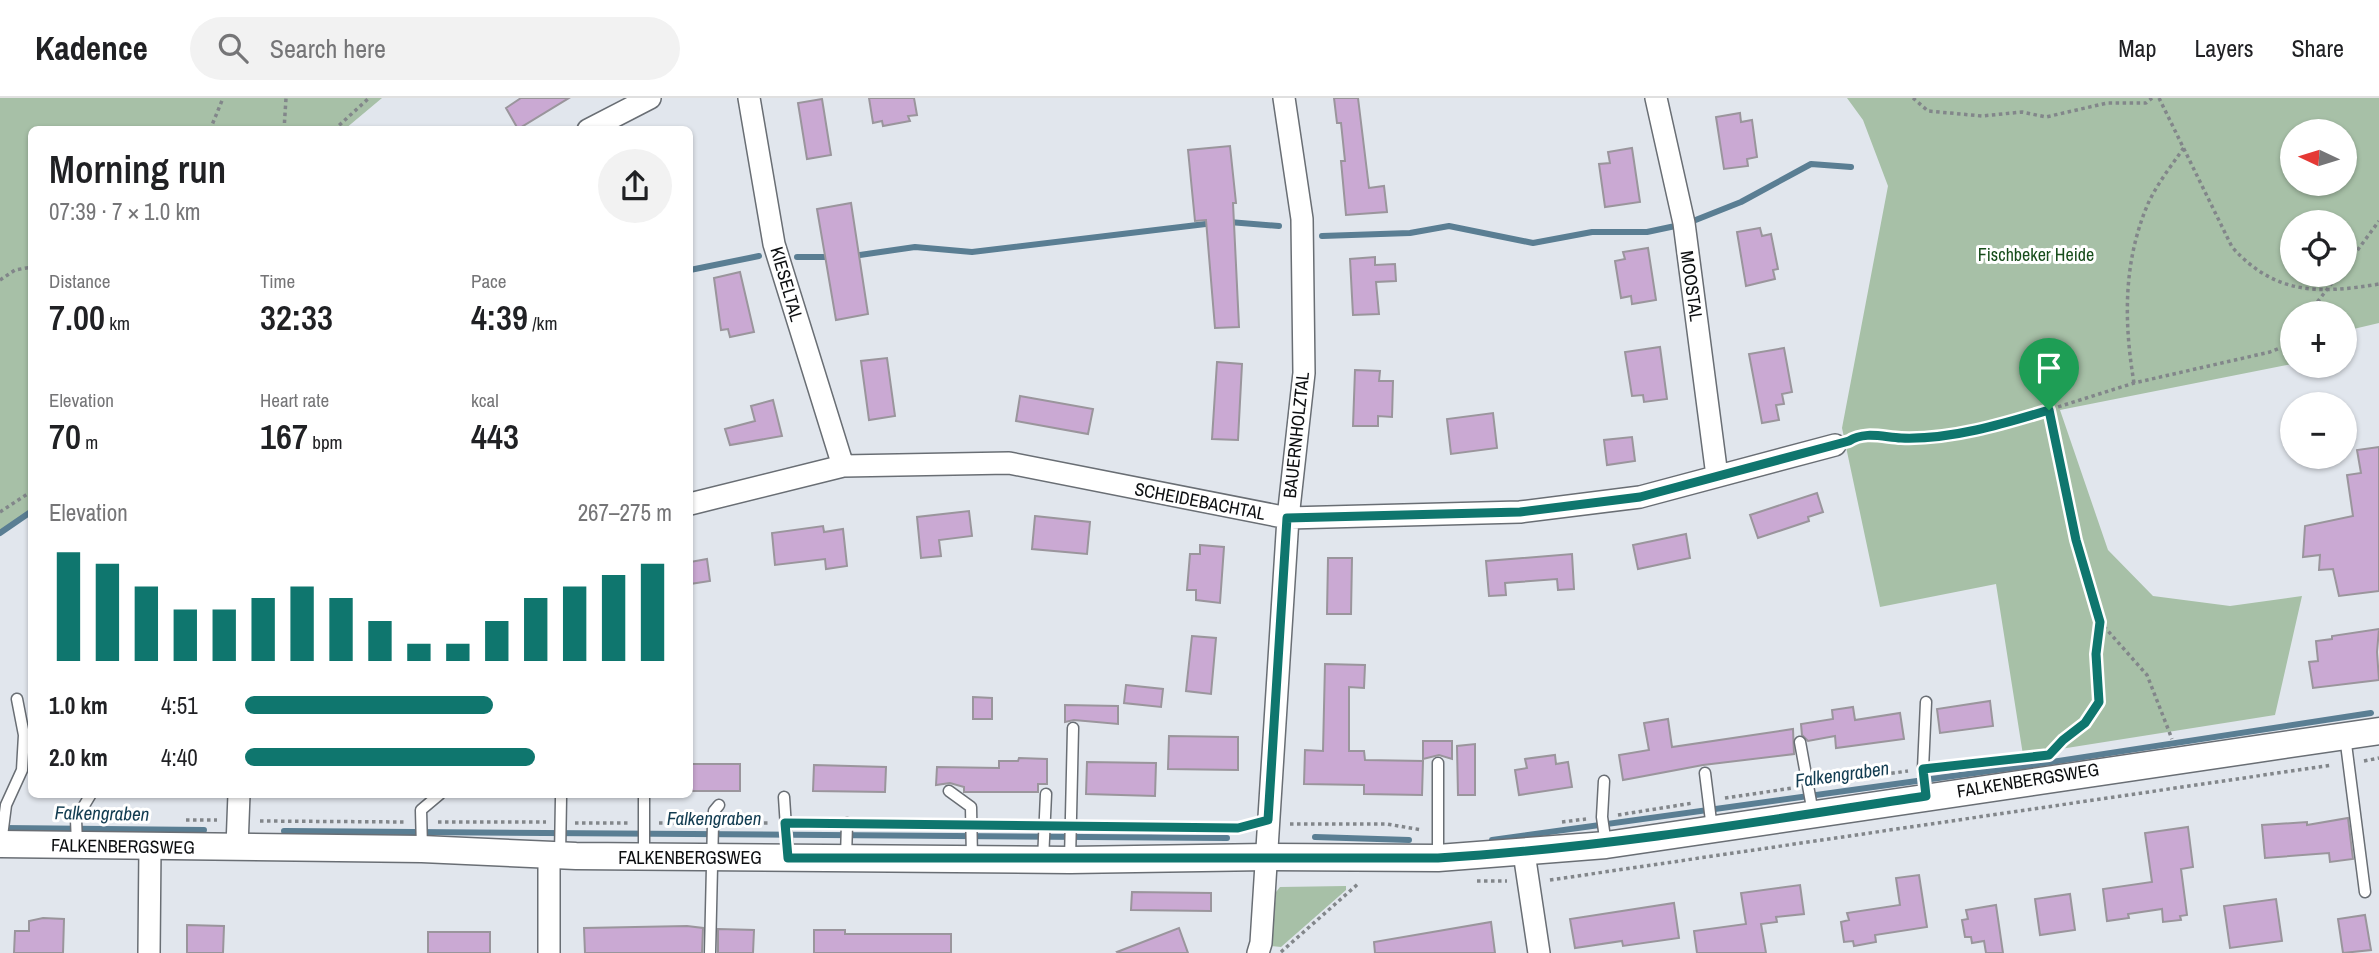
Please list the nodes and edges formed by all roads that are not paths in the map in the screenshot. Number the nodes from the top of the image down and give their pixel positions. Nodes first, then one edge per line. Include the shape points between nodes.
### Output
1 (650, 98) edge
2 (750, 98) edge
3 (1284, 98) edge
4 (1656, 98) edge
5 (596, 126) edge
6 (1835, 445) road end
7 (844, 466) junction
8 (1717, 476) junction
9 (693, 503) edge
10 (1287, 518) junction
11 (17, 699) dead end
12 (1926, 702) dead end
13 (1073, 729) dead end
14 (2379, 731) edge
15 (2346, 736) junction
16 (1800, 741) dead end
17 (1438, 763) dead end
18 (1705, 773) dead end
19 (1604, 781) dead end
20 (1924, 782) junction
21 (949, 791) dead end
22 (1046, 793) dead end
23 (785, 797) dead end
24 (90, 798) edge
25 (239, 798) edge
26 (435, 798) edge
27 (644, 798) edge
28 (1811, 798) junction
29 (561, 799) dead end
30 (719, 805) dead end
31 (1710, 813) junction
32 (1604, 829) junction
33 (422, 833) junction
34 (76, 835) junction
35 (2, 837) edge
36 (713, 837) junction
37 (1043, 839) junction
38 (1438, 845) junction
39 (150, 846) junction
40 (237, 847) junction
41 (644, 848) junction
42 (788, 849) junction
43 (556, 850) junction
44 (972, 850) junction
45 (1070, 851) junction
46 (1524, 853) junction
47 (1267, 857) junction
48 (2365, 892) dead end
49 (149, 953) edge
50 (548, 953) edge
51 (709, 953) edge
52 (1258, 953) edge
53 (1539, 953) edge

1 - 5 street
2 - 7 street, KIESELTAL via 774,244
3 - 10 street, BAUERNHOLZTAL via 1302,219 1304,373
4 - 8 street, MOOSTAL via 1684,223
6 - 8 street, SCHEIDEBACHTAL
7 - 9 street, SCHEIDEBACHTAL
7 - 10 street, SCHEIDEBACHTAL via 1009,463
8 - 10 street, SCHEIDEBACHTAL via 1640,497 1520,512
10 - 47 street, BAUERNHOLZTAL
11 - 35 lane via 24,734 22,770 6,806
12 - 20 lane
13 - 45 lane
14 - 15 street, FALKENBERGSWEG
15 - 20 street, FALKENBERGSWEG
15 - 48 lane
16 - 28 lane
17 - 38 lane
18 - 31 lane
19 - 32 lane
20 - 28 street, FALKENBERGSWEG
21 - 44 lane via 971,807
22 - 37 lane
23 - 42 lane
24 - 34 lane
25 - 40 street
26 - 33 lane via 421,810
27 - 41 lane
28 - 31 street, FALKENBERGSWEG
29 - 43 lane
30 - 36 lane via 714,811
31 - 32 street, FALKENBERGSWEG
32 - 46 street, FALKENBERGSWEG
33 - 40 street, FALKENBERGSWEG
33 - 43 street, FALKENBERGSWEG
34 - 35 street, FALKENBERGSWEG
34 - 39 street, FALKENBERGSWEG
36 - 41 street, FALKENBERGSWEG
36 - 42 street, FALKENBERGSWEG
36 - 51 lane
37 - 44 street, FALKENBERGSWEG
37 - 45 street, FALKENBERGSWEG
38 - 46 street, FALKENBERGSWEG
38 - 47 street, FALKENBERGSWEG via 1376,858
39 - 40 street, FALKENBERGSWEG
39 - 49 street
41 - 43 street, FALKENBERGSWEG
42 - 44 street, FALKENBERGSWEG via 847,838
43 - 50 street
45 - 47 street, FALKENBERGSWEG
46 - 53 street
47 - 52 street, BAUERNHOLZTAL

